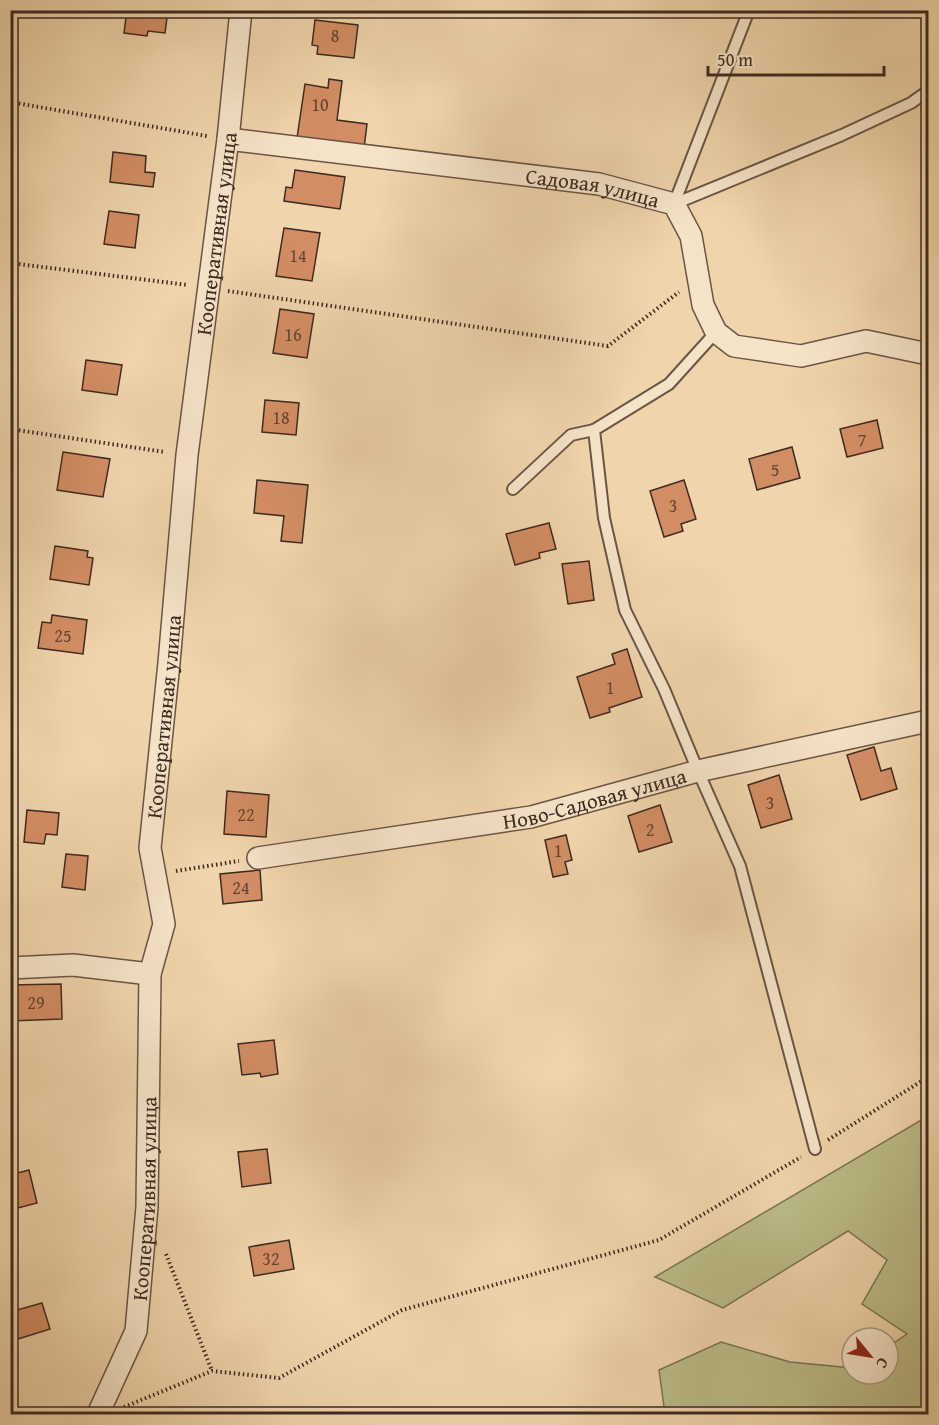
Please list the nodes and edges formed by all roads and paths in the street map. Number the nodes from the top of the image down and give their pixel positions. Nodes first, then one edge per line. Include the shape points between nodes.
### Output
1 (241, 10) edge
2 (748, 10) edge
3 (928, 90) edge
4 (10, 102) edge
5 (228, 139) junction
6 (674, 204) junction
7 (10, 263) edge
8 (698, 278) junction
9 (209, 288) junction
10 (716, 332) junction
11 (928, 354) edge
12 (10, 429) edge
13 (594, 430) junction
14 (187, 455) junction
15 (513, 489) dead end
16 (928, 722) edge
17 (698, 771) junction
18 (258, 858) joint
19 (154, 874) junction
20 (10, 968) edge
21 (150, 974) junction
22 (928, 1077) edge
23 (815, 1149) junction
24 (165, 1250) dead end
25 (212, 1371) junction
26 (107, 1412) edge

1 - 5 street, Кооперативная улица
2 - 6 lane
3 - 6 lane via 911,103 842,135
4 - 5 path
5 - 6 street, Садовая улица via 599,184
5 - 9 street, Кооперативная улица
6 - 8 street, Садовая улица via 691,236
7 - 9 path
8 - 9 path via 608,346
8 - 10 street, Садовая улица via 703,305
9 - 14 street, Кооперативная улица
10 - 11 street via 734,346 801,356 867,341
10 - 13 lane via 669,384
12 - 14 path
13 - 15 lane via 571,435
13 - 17 lane via 604,519 625,610
14 - 19 street, Кооперативная улица via 150,848
16 - 17 street, Ново-Садовая улица
17 - 18 street, Ново-Садовая улица via 531,817
17 - 23 lane via 740,866
18 - 19 path
19 - 21 street, Кооперативная улица via 164,924
20 - 21 street via 73,965
21 - 26 street, Кооперативная улица via 147,1207 136,1331
22 - 23 path
23 - 25 path via 659,1240 402,1310 279,1378
24 - 25 path
25 - 26 path

